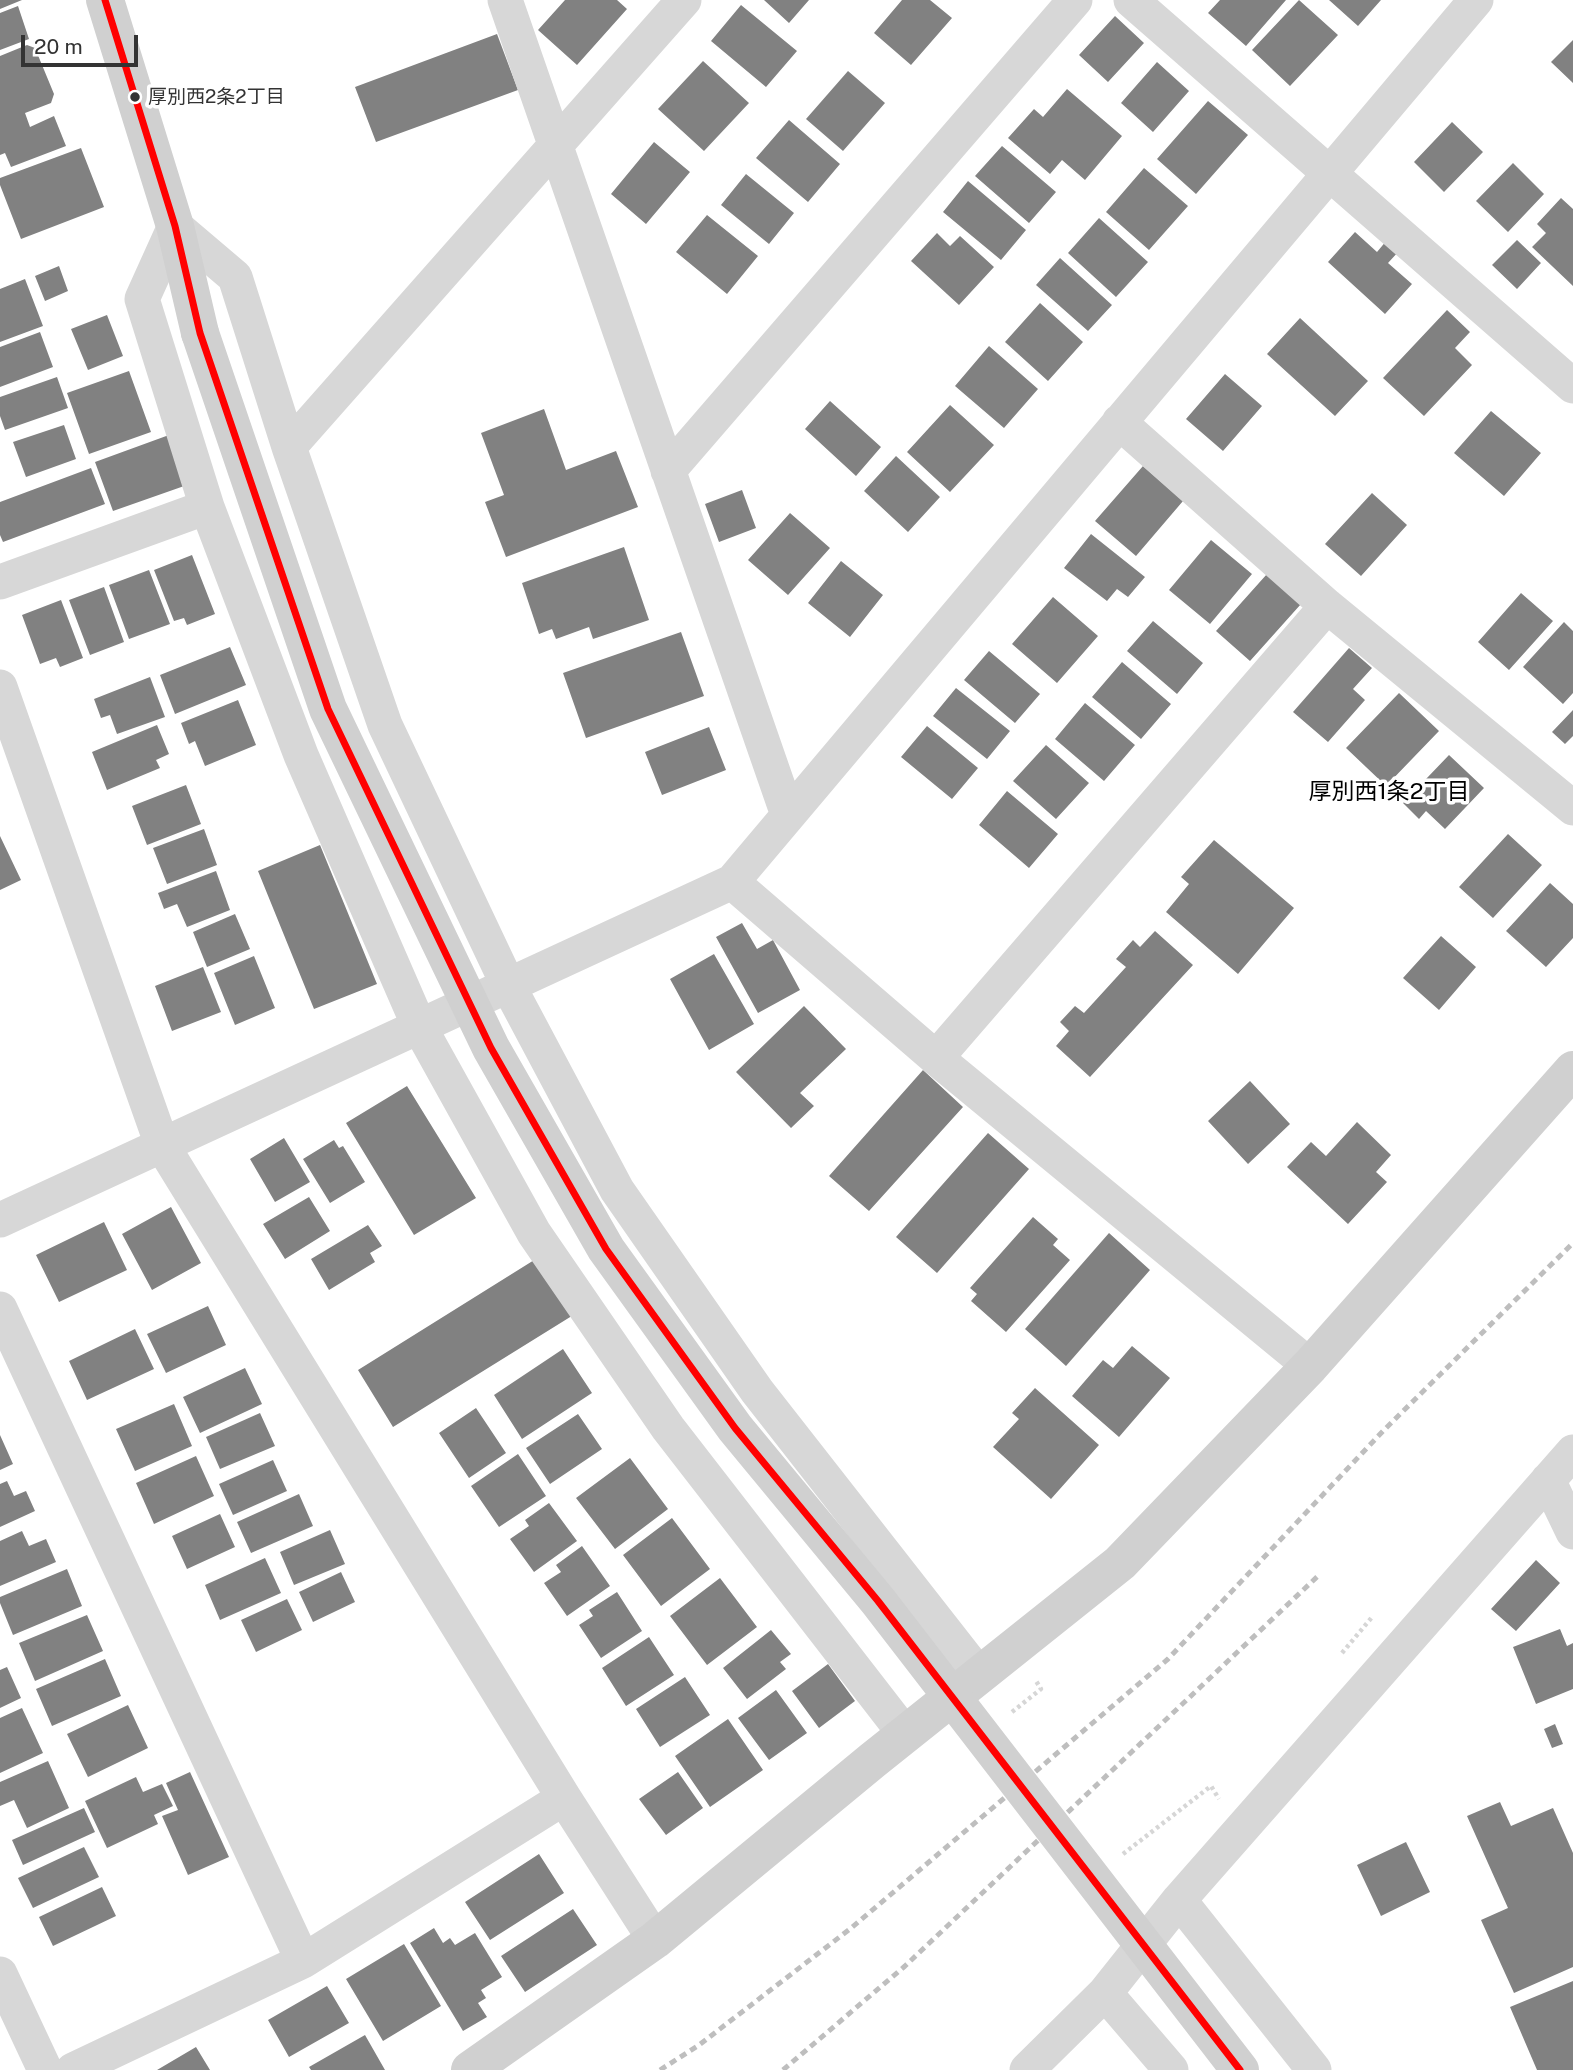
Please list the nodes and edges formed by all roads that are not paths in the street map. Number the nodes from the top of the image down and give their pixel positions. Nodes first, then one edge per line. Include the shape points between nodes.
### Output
1 (105, 0) edge
2 (505, 0) edge
3 (684, 0) edge
4 (1075, 0) edge
5 (1131, 0) edge
6 (1476, 0) edge
7 (556, 146) junction
8 (1329, 174) junction
9 (175, 226) junction
10 (1573, 386) edge
11 (1119, 422) junction
12 (289, 447) junction
13 (668, 471) junction
14 (207, 507) junction
15 (0, 582) edge
16 (1327, 606) junction
17 (0, 687) edge
18 (1573, 808) edge
19 (788, 816) junction
20 (732, 882) junction
21 (508, 985) junction
22 (419, 1026) junction
23 (936, 1058) junction
24 (1573, 1070) edge
25 (162, 1145) junction
26 (0, 1220) edge
27 (0, 1309) edge
28 (1310, 1366) junction
29 (1573, 1452) edge
30 (1548, 1480) junction
31 (1573, 1532) edge
32 (981, 1676) junction
33 (905, 1734) junction
34 (564, 1798) junction
35 (1179, 1900) junction
36 (655, 1940) junction
37 (303, 1961) junction
38 (0, 1974) edge
39 (1105, 1993) junction
40 (45, 2070) edge
41 (73, 2070) edge
42 (470, 2070) edge
43 (1027, 2070) edge
44 (1171, 2070) edge
45 (1240, 2070) edge
46 (1314, 2070) edge

1 - 9 street
2 - 7 street
3 - 7 street
4 - 13 street
5 - 8 street
6 - 8 street
7 - 12 street
7 - 13 street
8 - 10 street
8 - 11 street
9 - 12 street via 234,277
9 - 14 street via 142,299
9 - 45 street, bridge via 200,333 328,709 491,1048 606,1249 735,1428 878,1601
11 - 16 street
11 - 19 street
12 - 21 street via 385,725
13 - 19 street
14 - 15 street
14 - 22 street via 301,755
16 - 18 street
16 - 23 street
17 - 25 street
19 - 20 street
20 - 21 street
20 - 23 street
21 - 22 street
21 - 32 street via 617,1190 757,1391
22 - 25 street
22 - 33 street via 534,1233 668,1427
23 - 28 street
24 - 28 street
25 - 26 street
25 - 34 street
27 - 37 street
28 - 32 street via 1120,1563
29 - 30 street
30 - 31 street
30 - 35 street
32 - 33 street
33 - 36 street
34 - 36 street
34 - 37 street
35 - 39 street
35 - 46 street
36 - 42 street
37 - 41 street
38 - 40 street
39 - 43 street
39 - 44 street

